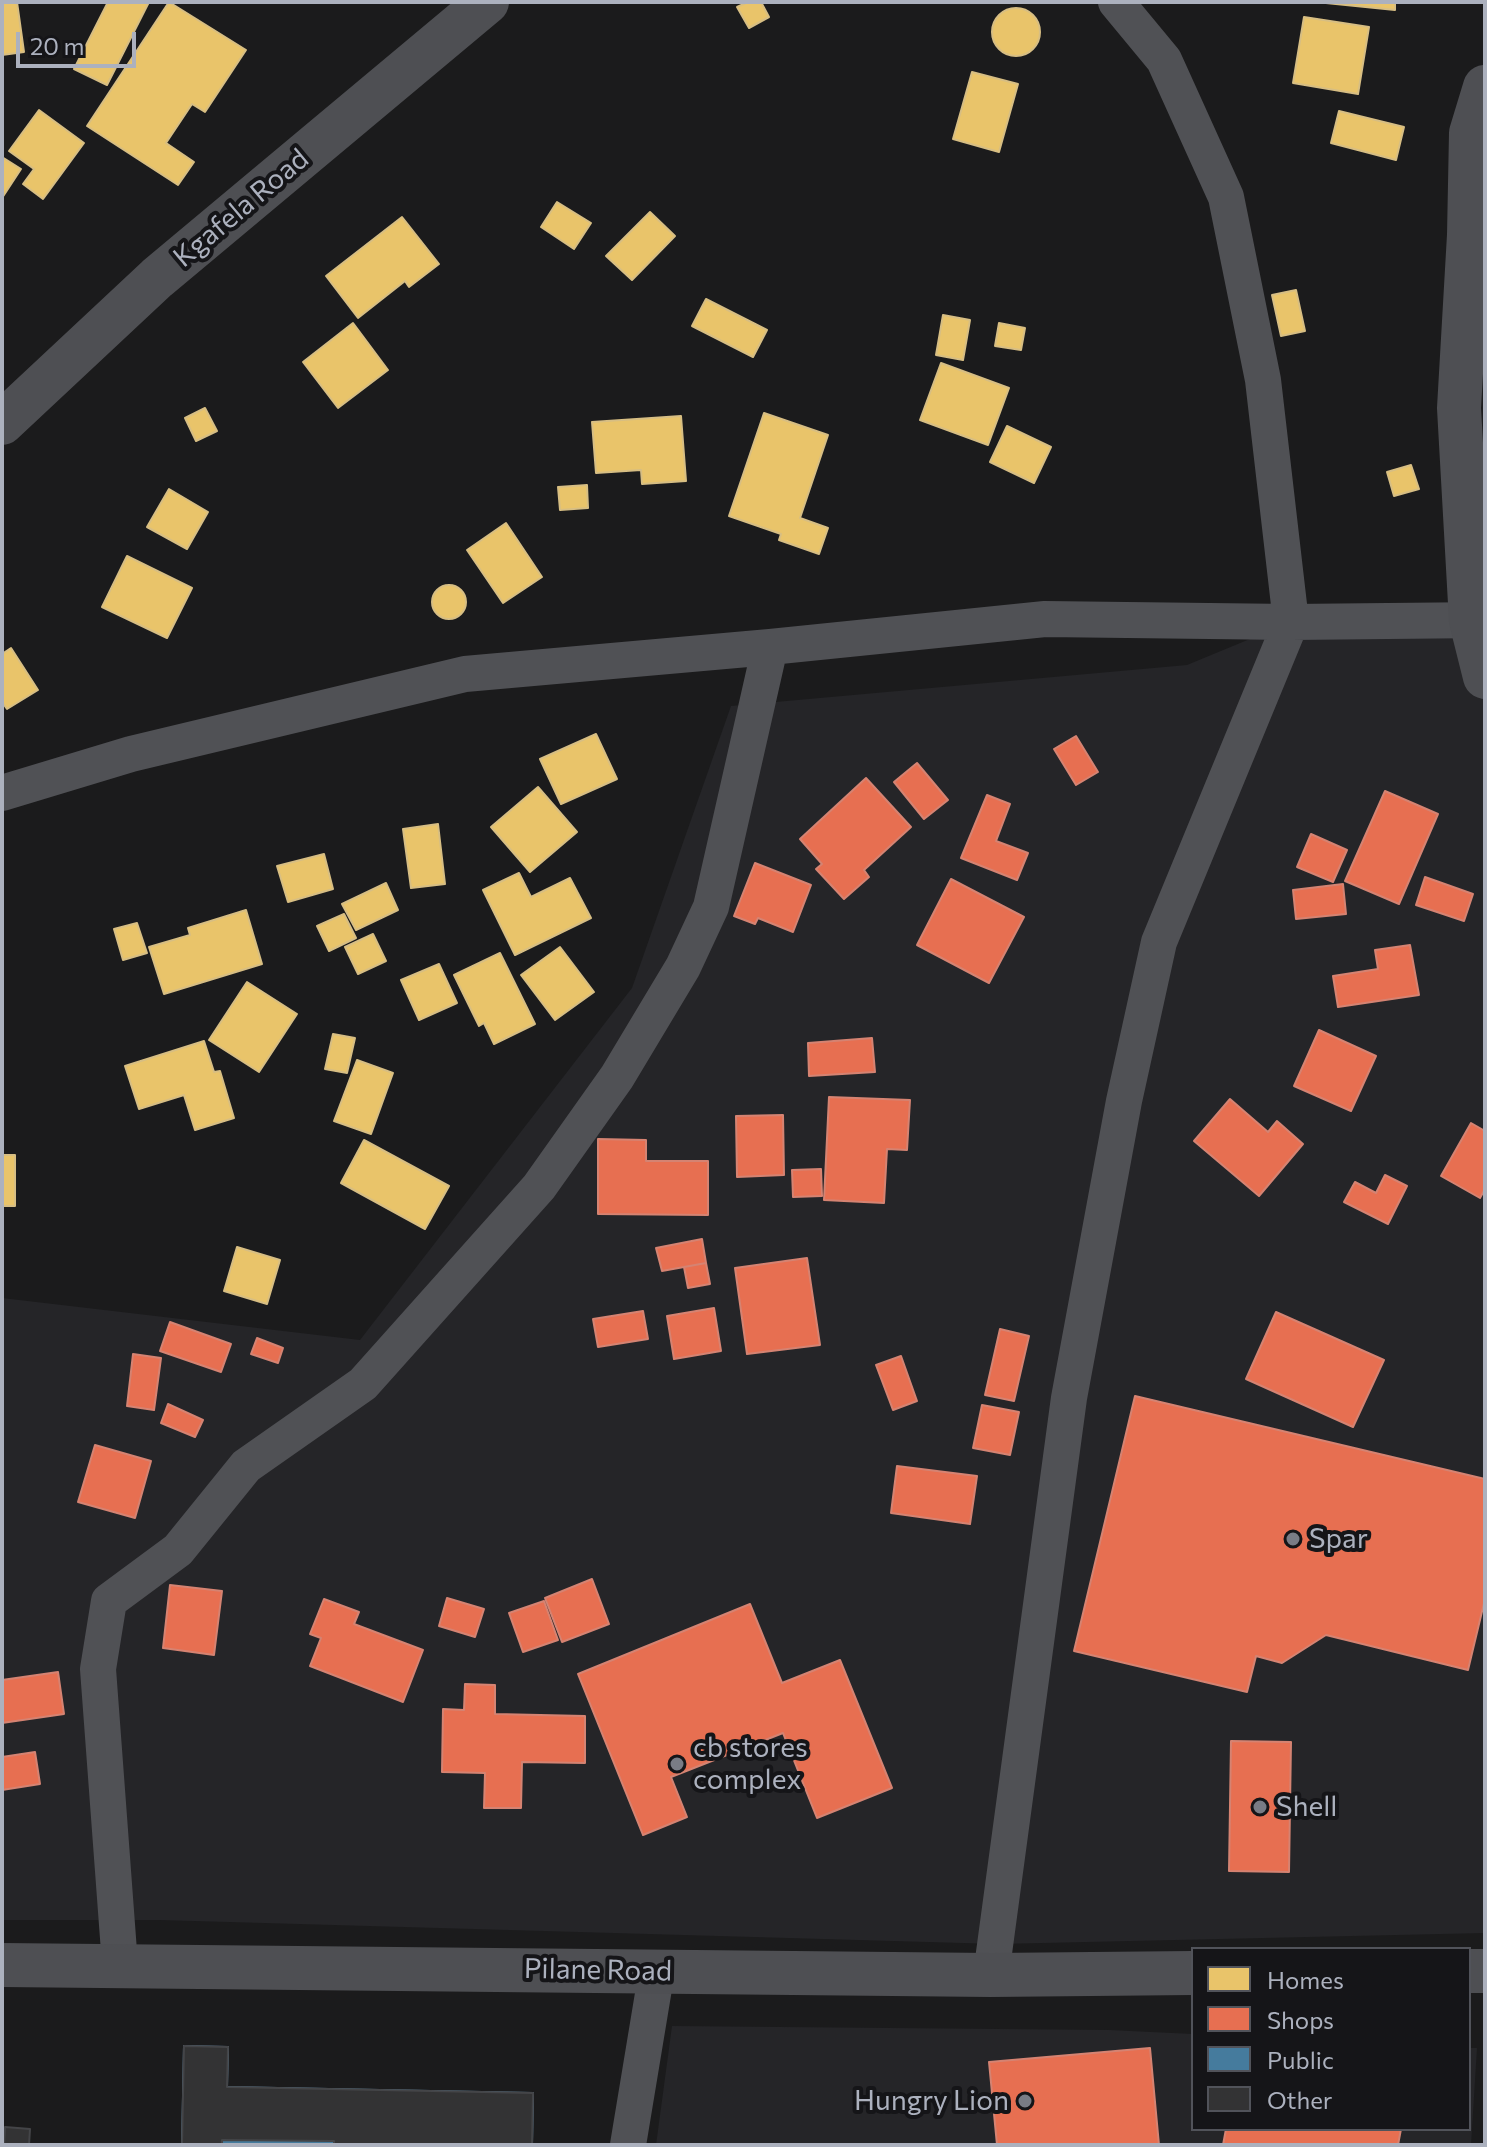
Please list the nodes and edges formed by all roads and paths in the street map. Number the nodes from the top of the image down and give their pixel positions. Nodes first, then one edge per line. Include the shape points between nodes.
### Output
1 (487, 2) edge
2 (1116, 2) edge
3 (1485, 87) edge
4 (2, 423) edge
5 (1478, 620) edge
6 (1291, 622) junction
7 (770, 647) junction
8 (1485, 677) edge
9 (2, 793) edge
10 (2, 1965) edge
11 (120, 1965) junction
12 (657, 1970) junction
13 (1191, 1973) edge
14 (991, 1975) junction
15 (628, 2145) edge

1 - 4 street, Kgafela Road via 157,278
2 - 6 street via 1164,60 1226,197 1263,380
3 - 5 street via 1471,133 1459,408
5 - 6 street
5 - 8 street
6 - 7 street via 1045,619
6 - 14 street via 1159,942 1130,1072 1069,1398
7 - 9 street via 465,674 131,754
7 - 11 street via 711,907 683,967 617,1077 539,1187 363,1384 246,1466 178,1550 109,1601 98,1669
10 - 11 street, Pilane Road
11 - 12 street, Pilane Road
12 - 14 street, Pilane Road
12 - 15 street
13 - 14 street, Pilane Road

